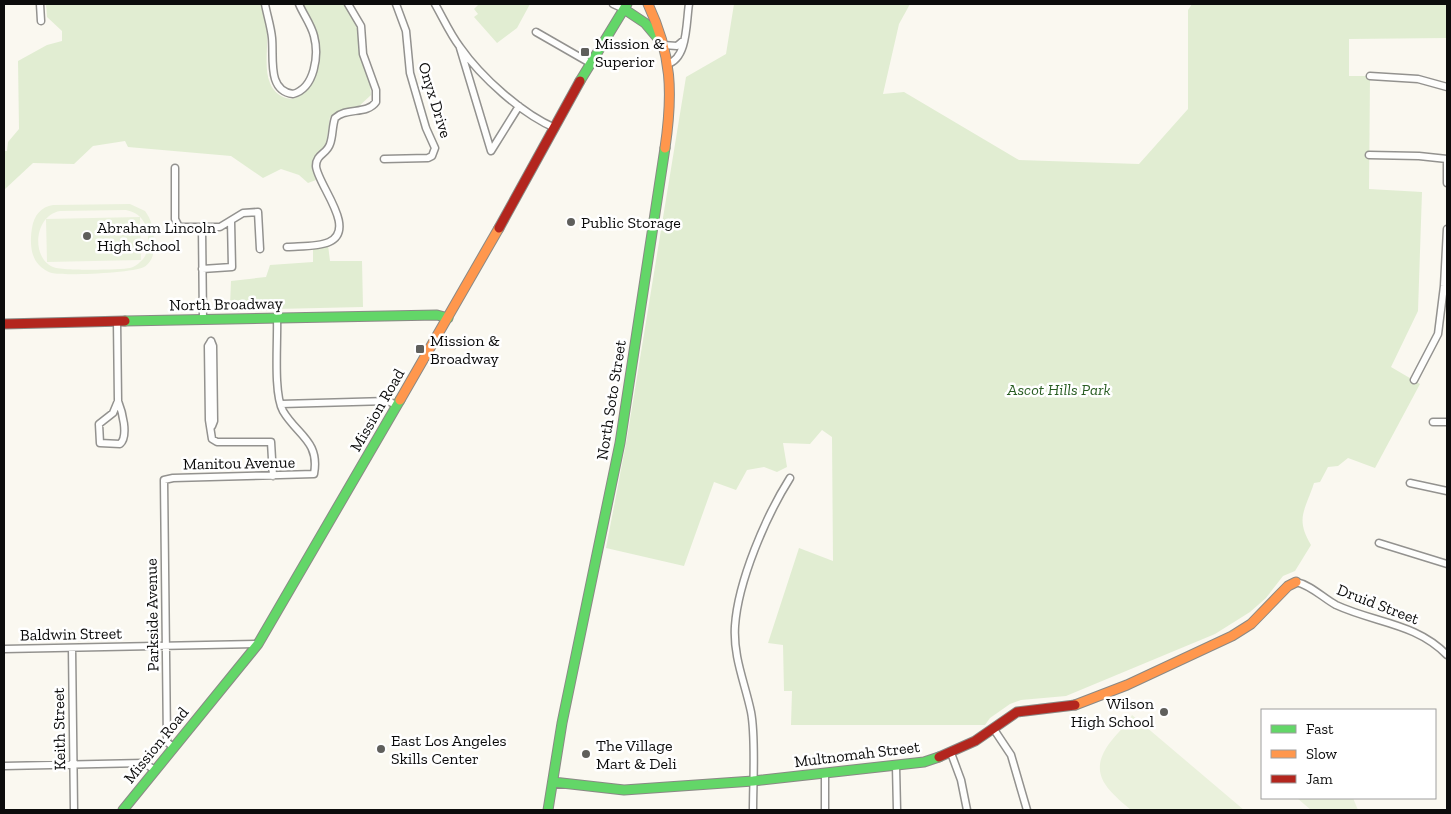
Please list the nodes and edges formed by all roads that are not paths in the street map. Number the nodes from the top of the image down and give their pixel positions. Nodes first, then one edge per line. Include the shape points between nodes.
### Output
1 (40, 4) edge
2 (265, 4) edge
3 (298, 4) edge
4 (348, 4) edge
5 (396, 4) edge
6 (435, 4) edge
7 (614, 4) edge
8 (648, 4) edge
9 (689, 4) edge
10 (626, 6) edge
11 (41, 20) dead end
12 (536, 32) dead end
13 (684, 40) junction
14 (663, 45) junction
15 (460, 47) junction
16 (590, 63) junction
17 (667, 64) junction
18 (1370, 76) dead end
19 (1447, 87) edge
20 (519, 106) junction
21 (555, 128) junction
22 (1369, 155) dead end
23 (384, 159) dead end
24 (1447, 159) edge
25 (175, 168) dead end
26 (1447, 183) edge
27 (231, 221) junction
28 (202, 228) junction
29 (1447, 229) edge
30 (287, 247) dead end
31 (260, 250) dead end
32 (202, 268) junction
33 (277, 318) junction
34 (448, 318) junction
35 (203, 319) junction
36 (117, 321) junction
37 (4, 324) edge
38 (1414, 380) dead end
39 (118, 401) junction
40 (280, 404) junction
41 (396, 405) junction
42 (1433, 422) dead end
43 (1447, 422) edge
44 (212, 426) junction
45 (273, 476) junction
46 (790, 478) dead end
47 (164, 480) joint
48 (1410, 483) dead end
49 (1447, 491) edge
50 (1379, 543) dead end
51 (1447, 564) edge
52 (1296, 582) joint
53 (258, 644) junction
54 (166, 646) junction
55 (72, 648) junction
56 (4, 649) edge
57 (1447, 655) edge
58 (993, 728) junction
59 (173, 747) junction
60 (951, 753) junction
61 (73, 764) junction
62 (4, 766) edge
63 (896, 766) junction
64 (155, 770) junction
65 (825, 774) junction
66 (753, 780) junction
67 (553, 782) junction
68 (74, 810) edge
69 (123, 810) edge
70 (548, 810) edge
71 (753, 810) edge
72 (825, 810) edge
73 (897, 810) edge
74 (967, 810) edge
75 (1027, 810) edge

1 - 11 street
2 - 3 street via 276,84 281,90 293,94 308,83 316,56 315,37
4 - 30 street via 361,26 363,54 376,90 376,102 367,109 346,112 334,118 330,145 317,160 316,168 337,212 335,238 328,243
5 - 23 street, Onyx Drive via 406,31 410,73 426,128 436,148 428,158
6 - 15 street
7 - 10 street
8 - 14 main road via 662,32
9 - 13 street
10 - 14 main road, North Soto Street
10 - 16 main road, Mission Road
12 - 16 street
13 - 14 street via 677,46
13 - 17 street via 678,58
14 - 17 main road, North Soto Street
15 - 20 street
15 - 20 street via 491,151
16 - 21 main road, Mission Road
17 - 67 main road, North Soto Street via 669,114 620,442 562,723
18 - 19 street via 1418,80
20 - 21 street
21 - 34 main road, Mission Road
22 - 24 street
24 - 26 street
25 - 28 street via 176,224 184,228
27 - 28 street via 220,227
27 - 31 street via 243,213 258,212
27 - 32 street via 232,267
28 - 32 street
29 - 38 street via 1438,334
32 - 35 street
33 - 34 main road, North Broadway via 437,315
33 - 35 main road, North Broadway
33 - 40 street
34 - 41 main road, Mission Road
35 - 36 main road, North Broadway
36 - 37 main road, North Broadway
36 - 39 street
39 - 39 street via 113,413 99,424 100,443 122,443 123,418
40 - 41 street via 388,401
40 - 45 street, Manitou Avenue via 311,446 315,458 314,474
41 - 53 main road, Mission Road
42 - 43 street
44 - 44 street via 214,346 211,341 208,346 209,420
44 - 45 street via 213,440 272,442
45 - 47 street, Manitou Avenue
46 - 66 street via 753,556 735,626 738,667 751,714
47 - 54 street, Parkside Avenue
48 - 49 street
50 - 51 street
52 - 57 street, Druid Street via 1336,605 1410,629 1426,637
52 - 58 main road, Multnomah Street via 1288,586 1251,624 1224,640 1094,699 1078,705 1024,710
53 - 54 street, Baldwin Street
53 - 59 main road, Mission Road
54 - 55 street, Baldwin Street
54 - 59 street, Parkside Avenue via 167,742
55 - 56 street, Baldwin Street
55 - 61 street, Keith Street
58 - 60 main road, Multnomah Street
58 - 75 street via 1011,755
59 - 64 main road, Mission Road
60 - 63 main road, Multnomah Street via 924,762
60 - 74 street via 962,780
61 - 62 street
61 - 64 street via 144,763
61 - 68 street, Keith Street
63 - 65 main road, Multnomah Street
63 - 73 street
64 - 69 main road, Mission Road
65 - 66 main road, Multnomah Street
65 - 72 street
66 - 67 main road, Multnomah Street via 624,790
66 - 71 street
67 - 70 main road, North Soto Street

